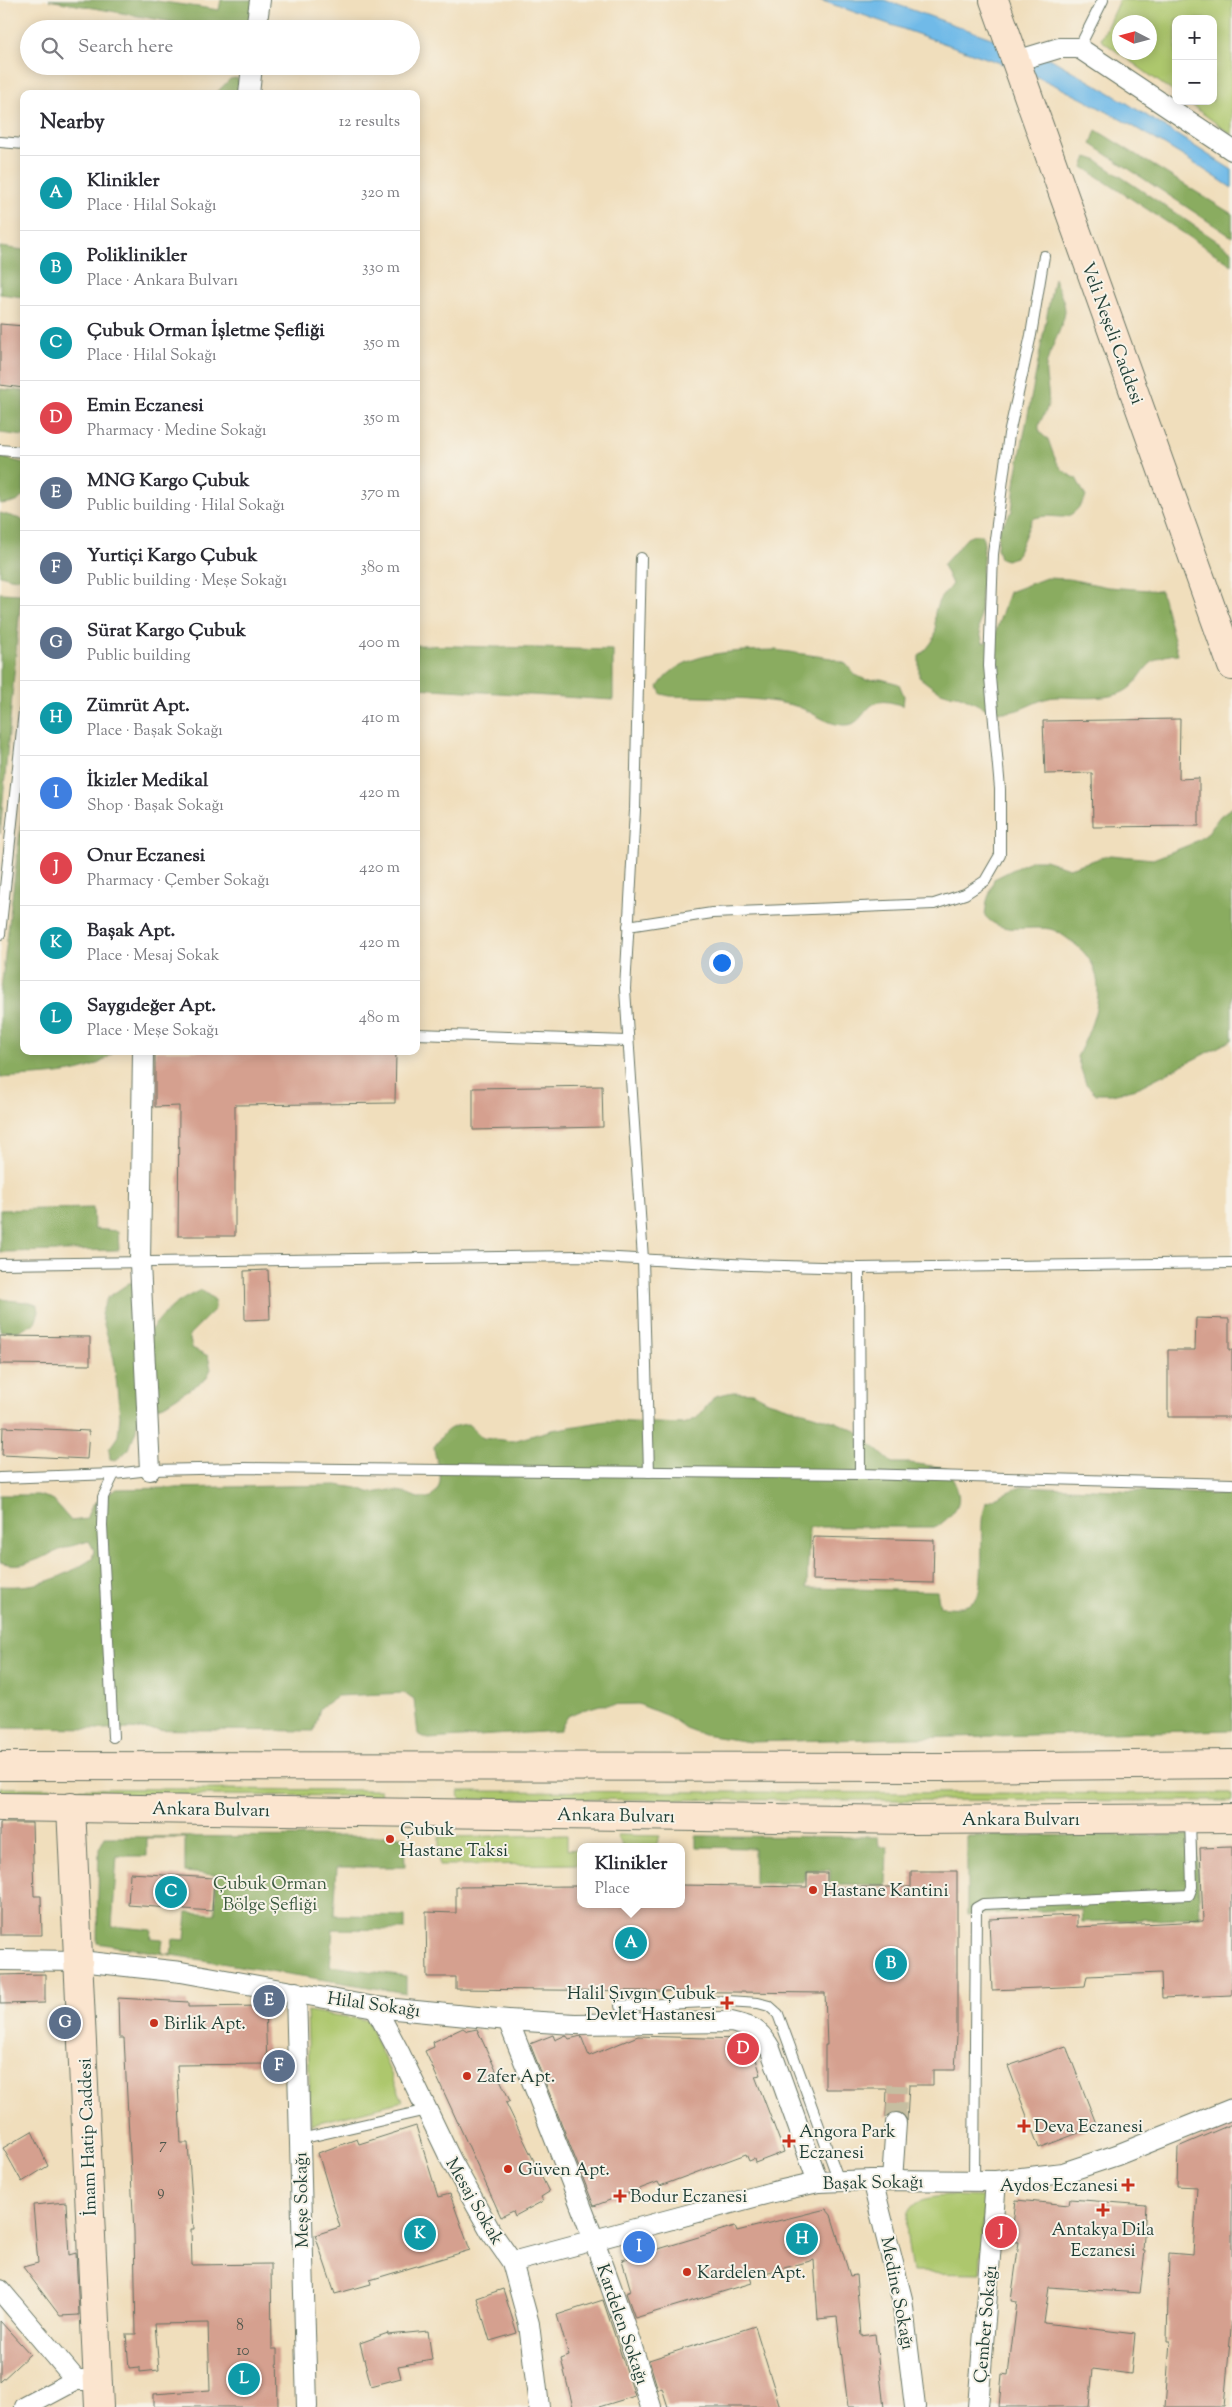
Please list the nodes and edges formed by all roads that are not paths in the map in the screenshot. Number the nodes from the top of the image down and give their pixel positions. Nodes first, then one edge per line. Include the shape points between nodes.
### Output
1 (260, 0) edge
2 (994, 0) edge
3 (1103, 0) edge
4 (257, 20) edge
5 (1069, 48) junction
6 (1016, 61) junction
7 (251, 75) edge
8 (249, 90) edge
9 (0, 142) edge
10 (20, 144) edge
11 (1232, 150) edge
12 (1044, 256) dead end
13 (0, 450) edge
14 (20, 452) edge
15 (641, 558) dead end
16 (1232, 666) edge
17 (20, 748) edge
18 (628, 926) junction
19 (0, 934) edge
20 (420, 1034) edge
21 (627, 1041) junction
22 (143, 1055) edge
23 (643, 1259) junction
24 (140, 1263) junction
25 (1232, 1263) edge
26 (0, 1264) edge
27 (859, 1268) junction
28 (150, 1470) junction
29 (649, 1472) junction
30 (114, 1474) junction
31 (860, 1474) junction
32 (0, 1478) edge
33 (1232, 1484) edge
34 (113, 1737) dead end
35 (1232, 1764) edge
36 (0, 1766) edge
37 (0, 1807) edge
38 (71, 1807) junction
39 (1190, 1818) junction
40 (1232, 1818) edge
41 (0, 1960) edge
42 (80, 1962) junction
43 (296, 1992) junction
44 (620, 2006) dead end
45 (375, 2007) junction
46 (508, 2020) junction
47 (1232, 2109) edge
48 (427, 2110) junction
49 (896, 2123) tunnel mouth
50 (300, 2139) junction
51 (872, 2180) junction
52 (892, 2180) junction
53 (838, 2181) junction
54 (974, 2181) junction
55 (996, 2181) junction
56 (818, 2182) junction
57 (594, 2241) junction
58 (512, 2262) junction
59 (0, 2290) edge
60 (91, 2389) edge
61 (25, 2407) edge
62 (307, 2407) edge
63 (539, 2407) edge
64 (651, 2407) edge
65 (915, 2407) edge
66 (978, 2407) edge

1 - 4 street
2 - 6 main road, Veli Neşeli Caddesi
3 - 5 lane
5 - 6 street
5 - 11 street
6 - 16 main road, Veli Neşeli Caddesi
7 - 8 street
9 - 10 lane
12 - 18 lane via 1009,434 993,554 989,666 1001,833 1000,855 985,881 965,894 934,904 712,914
13 - 14 lane
15 - 18 lane via 635,810
17 - 19 lane
18 - 21 lane
20 - 21 lane
21 - 23 lane
22 - 24 street
23 - 24 lane via 441,1257
23 - 27 lane
23 - 29 lane
24 - 26 lane
24 - 28 street
25 - 27 lane
27 - 31 lane
28 - 29 lane
28 - 30 lane
29 - 31 lane
30 - 32 lane
30 - 34 lane via 103,1497 102,1525
31 - 33 lane
35 - 36 main road via 946,1767
37 - 38 main road, Ankara Bulvarı
38 - 39 main road, Ankara Bulvarı via 912,1820
38 - 42 main road, İmam Hatip Caddesi
39 - 40 main road, Ankara Bulvarı
39 - 54 lane via 1192,1887 1189,1895 983,1904 976,1908
41 - 42 street, Hilal Sokağı
42 - 43 street, Hilal Sokağı via 181,1972
42 - 60 main road, İmam Hatip Caddesi
43 - 45 street, Hilal Sokağı
43 - 50 street, Meşe Sokağı
44 - 53 lane via 728,2001 769,2006 778,2014
45 - 46 street, Hilal Sokağı
45 - 48 street, Mesaj Sokak
46 - 56 street, Hilal Sokağı via 575,2024 731,2022 751,2026 762,2033 770,2048
46 - 57 street, Kardelen Sokağı
47 - 55 street, Başak Sokağı via 1089,2166 1039,2178
48 - 50 lane
48 - 58 street, Mesaj Sokak via 491,2232
49 - 52 street
50 - 62 street, Meşe Sokağı
51 - 52 street, Başak Sokağı
51 - 53 street, Başak Sokağı
51 - 65 street, Medine Sokağı via 902,2299
52 - 54 street, Başak Sokağı
53 - 56 street, Başak Sokağı
54 - 55 street, Başak Sokağı
55 - 66 street, Çember Sokağı
56 - 57 street, Başak Sokağı
57 - 58 street, Başak Sokağı
57 - 64 street, Kardelen Sokağı
58 - 63 street, Mesaj Sokak via 529,2324
59 - 60 street
60 - 61 street

